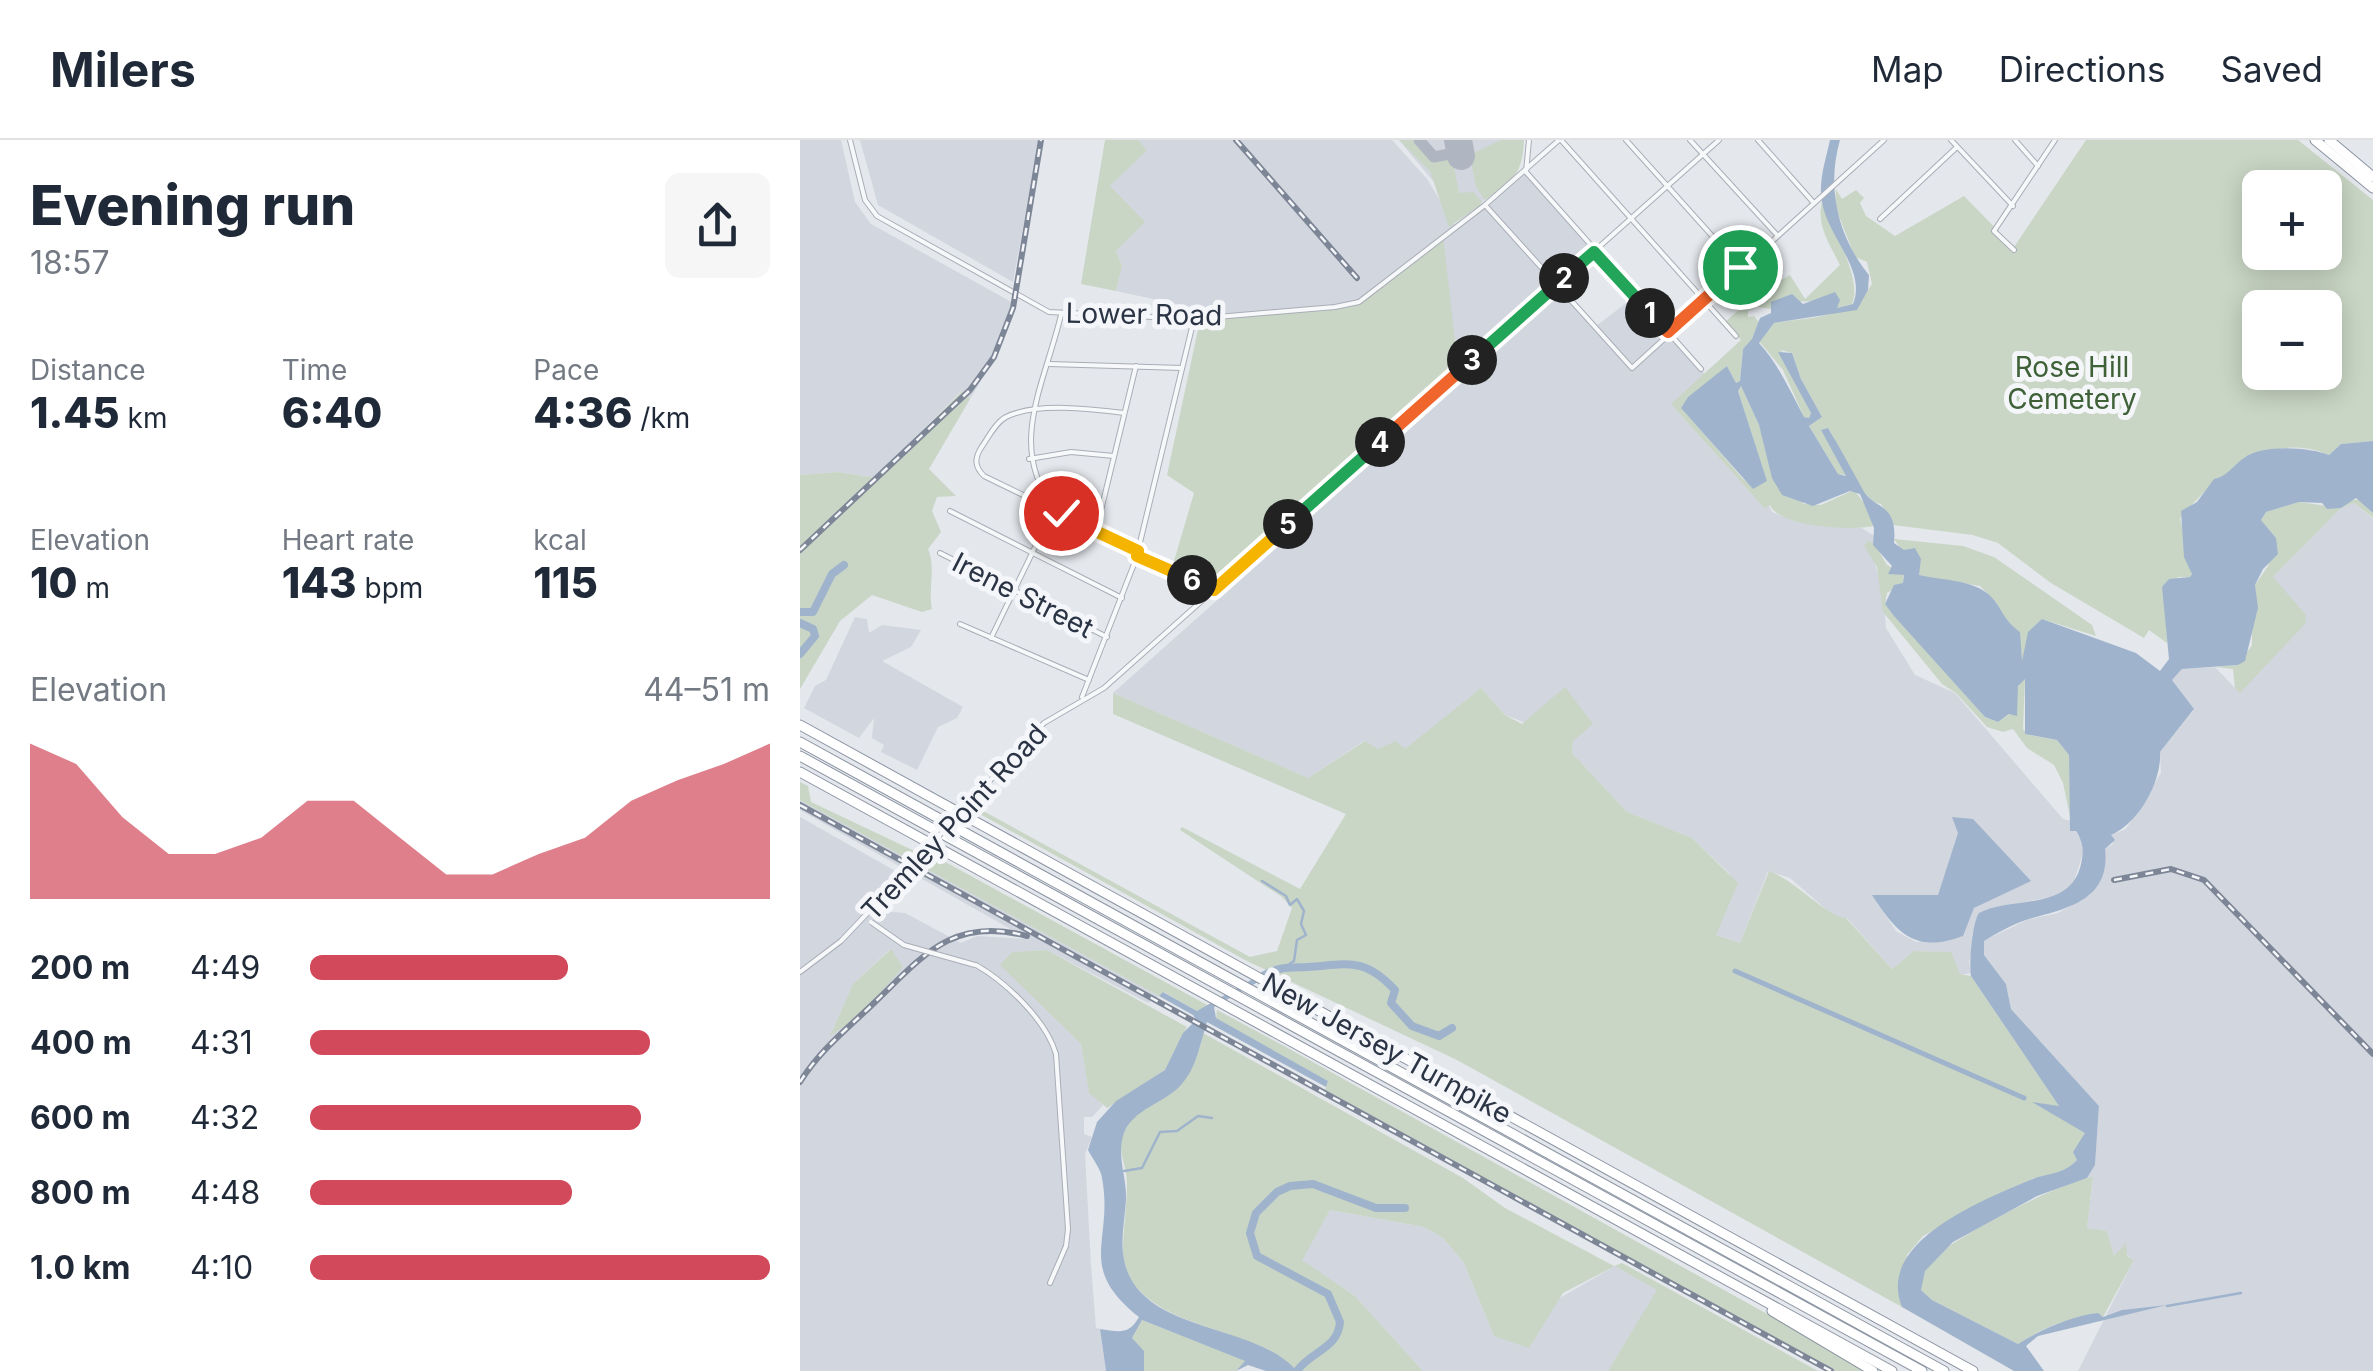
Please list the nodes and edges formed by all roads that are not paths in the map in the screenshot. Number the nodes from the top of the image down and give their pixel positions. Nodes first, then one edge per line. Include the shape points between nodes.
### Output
1 (850, 140) edge
2 (1529, 140) edge
3 (1560, 140) edge
4 (1626, 140) edge
5 (1690, 140) edge
6 (1719, 140) edge
7 (1758, 140) edge
8 (1884, 140) edge
9 (1951, 140) edge
10 (2016, 140) edge
11 (2055, 140) edge
12 (2315, 140) edge
13 (2329, 140) edge
14 (1957, 147) junction
15 (1703, 154) junction
16 (2038, 166) junction
17 (1526, 172) junction
18 (2373, 178) edge
19 (1668, 186) junction
20 (2373, 188) edge
21 (1813, 202) junction
22 (1485, 205) junction
23 (2013, 206) junction
24 (1880, 218) dead end
25 (1631, 219) junction
26 (1777, 235) junction
27 (2014, 250) dead end
28 (1594, 252) junction
29 (1740, 267) junction
30 (1556, 286) junction
31 (1704, 299) junction
32 (1062, 314) junction
33 (1194, 319) junction
34 (1668, 332) junction
35 (1736, 336) dead end
36 (1049, 364) junction
37 (1136, 366) junction
38 (1182, 368) junction
39 (1702, 369) dead end
40 (1035, 412) junction
41 (1124, 413) junction
42 (1114, 456) junction
43 (1030, 459) junction
44 (1067, 498) junction
45 (1045, 499) junction
46 (1103, 501) junction
47 (1052, 510) junction
48 (950, 511) dead end
49 (1064, 516) junction
50 (1096, 531) junction
51 (1033, 552) junction
52 (940, 553) dead end
53 (1138, 554) junction
54 (1014, 590) junction
55 (1214, 590) junction
56 (1122, 598) junction
57 (960, 624) dead end
58 (1106, 637) junction
59 (990, 638) junction
60 (1089, 680) junction
61 (1080, 700) junction
62 (800, 726) edge
63 (800, 742) edge
64 (800, 756) edge
65 (800, 772) edge
66 (864, 916) junction
67 (800, 972) edge
68 (1050, 1283) dead end
69 (1758, 1300) junction
70 (1873, 1371) edge
71 (1892, 1371) edge
72 (1922, 1371) edge
73 (1944, 1371) edge
74 (1973, 1371) edge

1 - 32 street, Lower Road via 865,200 876,216
2 - 17 street
3 - 17 street, Lower Road
3 - 25 street
4 - 19 street
5 - 15 street
6 - 15 street, Tremley Point Road
7 - 21 street
8 - 21 street
9 - 14 street
10 - 16 street
11 - 16 street
12 - 20 highway
13 - 18 highway
14 - 23 street
14 - 24 street
15 - 19 street, Tremley Point Road
15 - 26 street
16 - 23 street
17 - 22 street, Lower Road
17 - 28 street
19 - 25 street, Tremley Point Road
19 - 29 street
21 - 26 street
22 - 30 street
22 - 33 street, Lower Road via 1360,302
23 - 27 street via 1994,231
25 - 28 street, Tremley Point Road
25 - 31 street
26 - 29 street
28 - 30 street, Tremley Point Road
28 - 34 street
29 - 31 street
30 - 34 street via 1632,368
30 - 55 street, Tremley Point Road
31 - 34 street
31 - 35 street
32 - 33 street, Lower Road
32 - 36 street
33 - 38 street
34 - 39 street
36 - 37 street
36 - 40 street
37 - 38 street
37 - 41 street
38 - 53 street
40 - 41 street
40 - 43 street
40 - 47 street via 1001,420 976,455 978,470
41 - 42 street
42 - 43 street via 1072,452
42 - 46 street
43 - 45 street
44 - 45 street
44 - 46 street
44 - 49 street via 1060,508
45 - 47 street
46 - 50 street
47 - 49 street
47 - 51 street
48 - 51 street
49 - 50 street
50 - 53 street
51 - 54 street
51 - 56 street
52 - 54 street, Irene Street
53 - 55 street
53 - 56 street
54 - 58 street, Irene Street
54 - 59 street
55 - 61 street, Tremley Point Road via 1104,688
56 - 58 street
57 - 59 street
58 - 60 street
59 - 60 street
60 - 61 street
61 - 66 street, Tremley Point Road, bridge via 1044,723
62 - 74 highway, New Jersey Turnpike
63 - 73 highway, New Jersey Turnpike
64 - 72 highway, New Jersey Turnpike
65 - 69 highway, New Jersey Turnpike
66 - 67 street, Tremley Point Road
66 - 68 street, bridge via 904,944 996,978 1043,1027 1056,1054 1068,1229
69 - 70 highway
69 - 71 highway, New Jersey Turnpike

